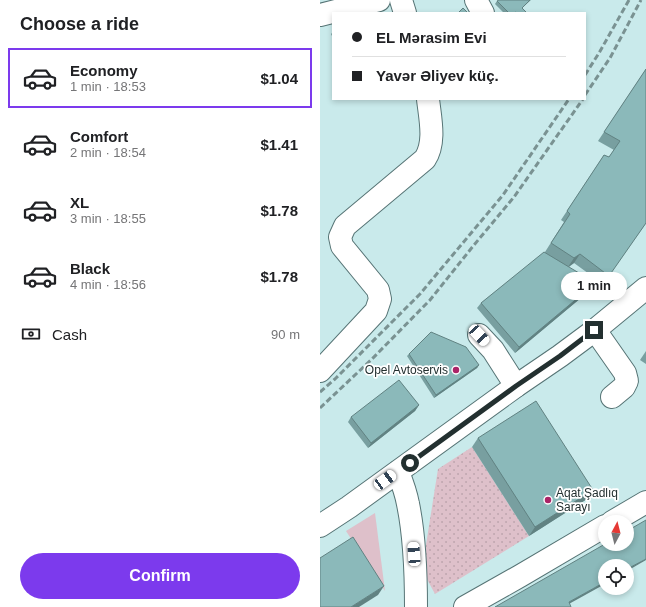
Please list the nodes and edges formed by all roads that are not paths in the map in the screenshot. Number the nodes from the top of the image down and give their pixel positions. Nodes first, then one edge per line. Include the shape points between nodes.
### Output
1 (401, 0) edge
2 (476, 0) edge
3 (370, 1) edge
4 (405, 12) edge
5 (482, 12) edge
6 (320, 15) edge
7 (428, 100) edge
8 (646, 288) edge
9 (594, 330) junction
10 (479, 335) dead end
11 (320, 371) edge
12 (516, 386) junction
13 (612, 396) dead end
14 (398, 472) junction
15 (646, 502) edge
16 (624, 515) edge
17 (320, 526) edge
18 (598, 530) edge
19 (416, 607) edge
20 (464, 607) edge

1 - 4 street
2 - 5 street
3 - 6 street
7 - 11 street via 431,133 429,153 345,226 340,237 342,246 378,290 380,299 376,311
8 - 9 street
9 - 12 street
9 - 13 street via 625,373 627,381 624,387
10 - 12 street via 493,350
12 - 14 street
14 - 17 street
14 - 19 street via 408,503 412,528
15 - 16 street
18 - 20 street

